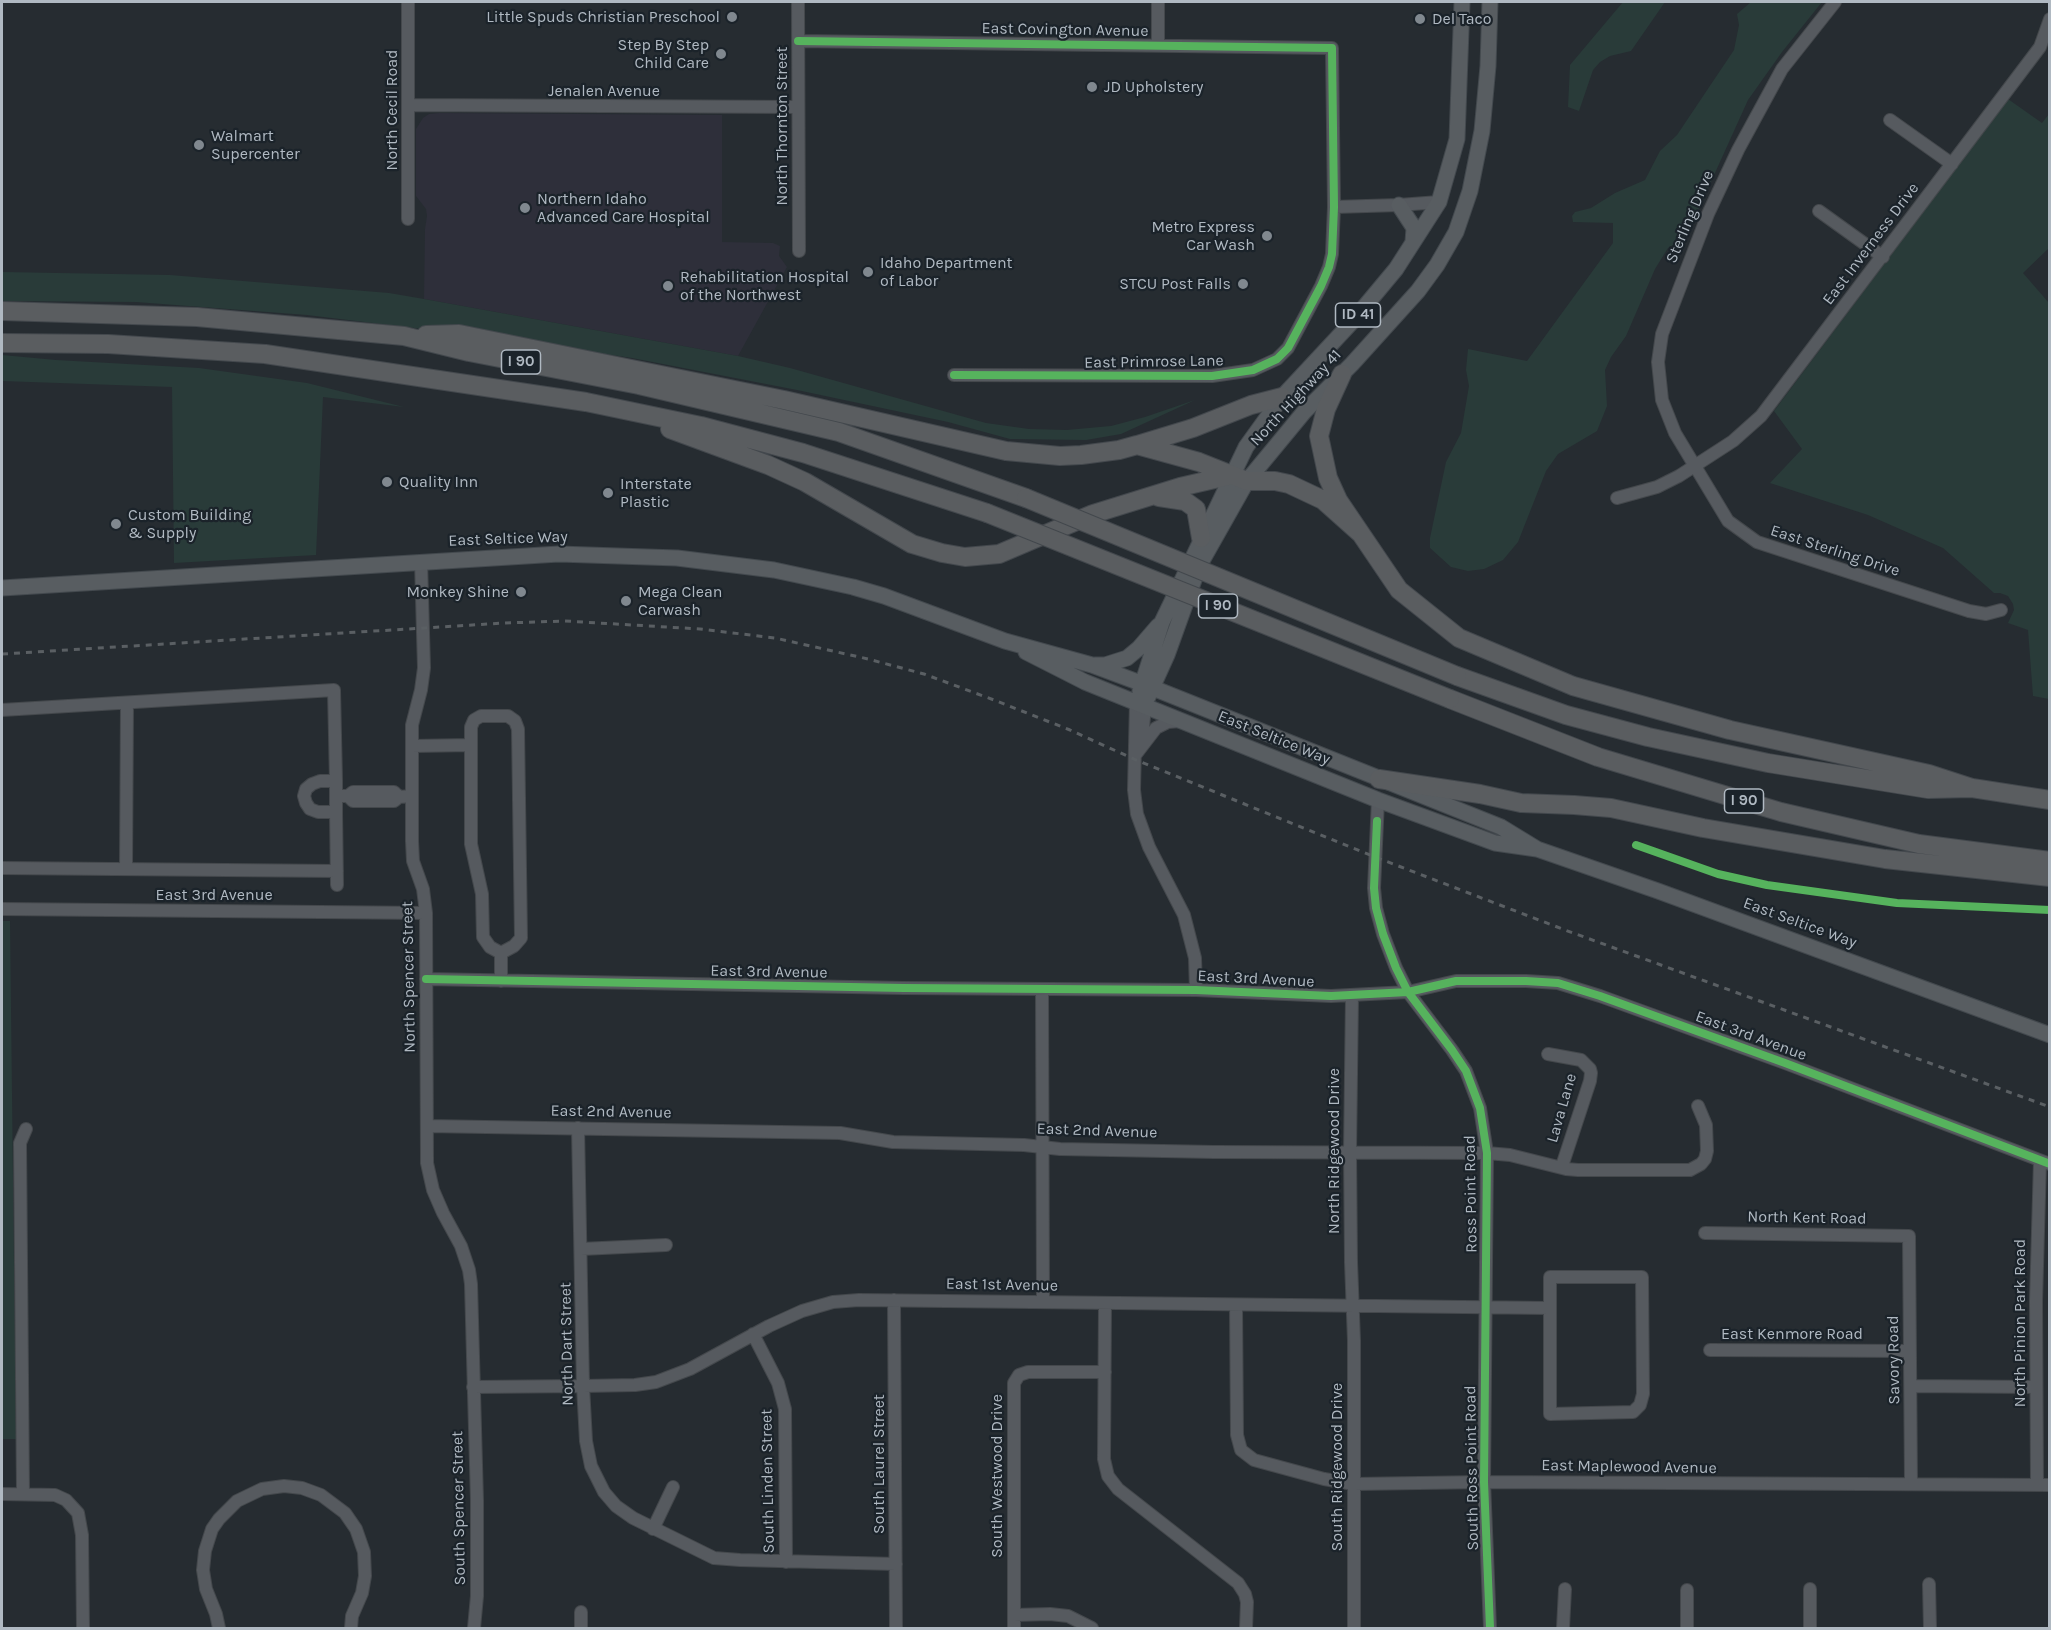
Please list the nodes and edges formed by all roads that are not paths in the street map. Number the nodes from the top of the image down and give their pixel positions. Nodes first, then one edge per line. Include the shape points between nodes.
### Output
1 (408, 2) edge
2 (798, 2) edge
3 (1158, 2) edge
4 (1462, 2) edge
5 (1490, 2) edge
6 (1835, 2) edge
7 (2049, 19) edge
8 (798, 41) junction
9 (1158, 45) junction
10 (1332, 48) joint
11 (409, 105) junction
12 (798, 107) junction
13 (1890, 120) dead end
14 (1457, 139) junction
15 (1952, 164) junction
16 (1439, 202) junction
17 (1400, 205) junction
18 (1334, 207) junction
19 (1466, 207) junction
20 (1819, 211) dead end
21 (408, 219) dead end
22 (1413, 242) junction
23 (799, 251) dead end
24 (1883, 257) junction
25 (2, 311) edge
26 (404, 336) junction
27 (2, 343) edge
28 (1342, 374) junction
29 (954, 375) dead end
30 (1282, 397) junction
31 (586, 402) junction
32 (1137, 445) junction
33 (1694, 466) junction
34 (1239, 478) junction
35 (1151, 496) junction
36 (1617, 498) dead end
37 (1360, 533) junction
38 (1201, 537) junction
39 (421, 561) junction
40 (2, 588) edge
41 (2001, 610) dead end
42 (1162, 622) junction
43 (1005, 641) junction
44 (1167, 655) junction
45 (1092, 665) junction
46 (1147, 686) junction
47 (127, 703) junction
48 (1190, 703) junction
49 (1140, 704) junction
50 (2, 711) edge
51 (1184, 722) junction
52 (1234, 742) junction
53 (471, 745) junction
54 (411, 746) junction
55 (1136, 754) junction
56 (1379, 779) junction
57 (336, 781) junction
58 (1972, 788) junction
59 (342, 796) junction
60 (405, 796) junction
61 (1378, 800) junction
62 (2049, 800) edge
63 (336, 812) junction
64 (1537, 849) junction
65 (2049, 861) edge
66 (2, 868) edge
67 (126, 869) junction
68 (337, 871) junction
69 (2049, 877) edge
70 (337, 885) dead end
71 (2, 909) edge
72 (426, 913) junction
73 (501, 953) junction
74 (426, 979) junction
75 (501, 981) junction
76 (1042, 989) junction
77 (1196, 990) junction
78 (1408, 992) junction
79 (1352, 996) junction
80 (2049, 1035) edge
81 (1548, 1054) dead end
82 (1698, 1106) dead end
83 (427, 1126) junction
84 (578, 1128) junction
85 (26, 1129) dead end
86 (1043, 1147) junction
87 (1350, 1152) junction
88 (1487, 1154) junction
89 (2045, 1162) edge
90 (1562, 1166) junction
91 (1705, 1233) dead end
92 (1909, 1236) joint
93 (666, 1245) dead end
94 (581, 1249) junction
95 (894, 1300) junction
96 (1043, 1302) junction
97 (1105, 1303) junction
98 (1236, 1305) junction
99 (1353, 1305) junction
100 (1485, 1308) junction
101 (1549, 1308) junction
102 (753, 1334) junction
103 (1710, 1350) dead end
104 (1910, 1351) junction
105 (1105, 1372) junction
106 (583, 1386) junction
107 (1912, 1386) junction
108 (473, 1387) junction
109 (2035, 1387) junction
110 (1484, 1482) junction
111 (1911, 1483) junction
112 (1354, 1484) junction
113 (2043, 1485) edge
114 (673, 1487) dead end
115 (23, 1493) junction
116 (2, 1494) edge
117 (653, 1528) junction
118 (786, 1562) junction
119 (896, 1564) junction
120 (1929, 1584) dead end
121 (1566, 1589) dead end
122 (1810, 1589) dead end
123 (1687, 1590) dead end
124 (581, 1612) dead end
125 (1014, 1615) junction
126 (83, 1629) edge
127 (219, 1629) edge
128 (351, 1629) edge
129 (474, 1629) edge
130 (581, 1629) edge
131 (896, 1629) edge
132 (1014, 1629) edge
133 (1092, 1629) edge
134 (1246, 1629) edge
135 (1354, 1629) edge
136 (1490, 1629) edge
137 (1563, 1629) edge
138 (1687, 1629) edge
139 (1810, 1629) edge
140 (1930, 1629) edge

1 - 11 street, North Cecil Road
2 - 8 street, North Thornton Street
3 - 9 street
4 - 14 main road, North Highway 41 / ID 41
5 - 19 main road, North Highway 41 / ID 41 via 1482,131
6 - 33 street, Sterling Drive via 1789,58 1743,142 1699,237 1662,334 1658,362 1662,400
7 - 15 street, East Inverness Drive via 2040,47
8 - 9 street, East Covington Avenue
8 - 12 street, North Thornton Street
9 - 10 street, East Covington Avenue
10 - 18 street, East Primrose Lane
11 - 12 street, Jenalen Avenue
11 - 21 street, North Cecil Road
12 - 23 street, North Thornton Street
13 - 15 street
14 - 16 main road, North Highway 41 / ID 41
14 - 19 main road via 1469,150 1469,168 1460,198
15 - 24 street, East Inverness Drive
16 - 17 street
16 - 22 main road, North Highway 41 / ID 41
17 - 18 street
17 - 22 main road via 1414,228
18 - 29 street, East Primrose Lane via 1332,254 1326,276 1288,348 1270,364 1212,376
19 - 28 main road, North Highway 41 / ID 41 via 1448,249 1418,291
20 - 24 street
22 - 30 main road, North Highway 41 / ID 41 via 1351,323
24 - 33 street, East Inverness Drive via 1761,416 1733,441
25 - 26 highway, I 90 via 197,316
26 - 32 highway via 459,334 784,400 1006,451 1060,456
26 - 58 highway, I 90, bridge via 839,432 1026,498 1457,676 1566,715 1747,759 1928,789
27 - 31 highway, I 90 via 108,344 265,354
28 - 34 main road, North Highway 41 / ID 41
28 - 37 highway via 1319,436 1328,478
30 - 32 highway
30 - 34 main road, North Highway 41 / ID 41 via 1246,447
31 - 35 highway via 768,465 912,544 942,553 999,554 1093,514
31 - 65 highway, I 90, bridge via 803,453 987,513 1598,757 1781,812 1919,844
32 - 34 highway
33 - 36 street, East Inverness Drive via 1657,486
33 - 41 street, East Sterling Drive via 1728,521 1757,542 1970,610 1986,614
34 - 35 highway via 1180,487
34 - 37 highway via 1289,484 1323,500
34 - 38 main road, North Highway 41 / ID 41
34 - 44 main road, North Highway 41 / ID 41 via 1199,566
35 - 38 highway via 1185,501 1196,509
37 - 58 highway via 1399,590 1459,639 1517,664 1573,686 1730,730 1929,774
38 - 42 main road, North Highway 41 / ID 41
39 - 40 main road, East Seltice Way
39 - 43 main road, East Seltice Way via 559,554 677,558 745,566 863,590
39 - 54 street, North Spencer Street via 424,668 412,720
42 - 45 main road via 1127,658
42 - 46 main road, North Highway 41 / ID 41
43 - 45 main road, East Seltice Way
43 - 49 main road, East Seltice Way via 1085,682
44 - 46 main road, North Highway 41 / ID 41
44 - 48 main road via 1172,688
45 - 46 main road, East Seltice Way
46 - 48 main road, East Seltice Way
46 - 49 main road
47 - 50 street
47 - 57 street via 334,690
47 - 67 street
48 - 56 main road, East Seltice Way
49 - 51 main road, East Seltice Way
49 - 55 street via 1134,727
51 - 52 main road, East Seltice Way
51 - 55 street via 1168,722 1156,728
52 - 56 main road via 1291,754 1362,782
52 - 61 main road, East Seltice Way
53 - 54 street
53 - 73 street via 471,844 482,894 483,937
53 - 73 street via 471,727 477,717 508,716 517,725 521,938
54 - 60 street, North Spencer Street
55 - 77 street via 1137,814 1149,847 1184,915 1195,958
56 - 61 main road, Ross Point Road
56 - 64 main road, East Seltice Way via 1501,828
56 - 69 highway via 1521,803 1611,808 1885,859
57 - 59 street
57 - 63 street via 312,784 303,796 310,809
58 - 62 highway, I 90
59 - 60 street via 353,792 394,792
59 - 63 street
60 - 72 street, North Spencer Street via 413,861
61 - 64 main road, East Seltice Way via 1495,843
61 - 78 street, Ross Point Road via 1376,908
63 - 68 street
64 - 80 main road, East Seltice Way
66 - 67 street
67 - 68 street
68 - 70 street
71 - 72 street, East 3rd Avenue
72 - 74 street, North Spencer Street
73 - 75 street
74 - 75 street, East 3rd Avenue
74 - 83 street, North Spencer Street
75 - 76 street, East 3rd Avenue
76 - 77 street, East 3rd Avenue
76 - 86 street
77 - 79 street, East 3rd Avenue
78 - 79 street, East 3rd Avenue
78 - 88 street, Ross Point Road via 1466,1071 1480,1108
78 - 89 street, East 3rd Avenue via 1456,981 1558,984 1785,1063
79 - 87 street, North Ridgewood Drive
81 - 90 street, Lava Lane via 1581,1060 1591,1073
82 - 90 street, East 2nd Avenue via 1707,1125 1707,1151 1695,1168 1578,1170
83 - 84 street, East 2nd Avenue
83 - 108 street, North Spencer Street via 427,1163 433,1190 469,1270
84 - 86 street, East 2nd Avenue via 840,1133 893,1142
84 - 94 street, North Dart Street
85 - 115 street via 20,1143
86 - 87 street, East 2nd Avenue
86 - 96 street
87 - 88 street, East 2nd Avenue
87 - 99 street, North Ridgewood Drive
88 - 90 street, East 2nd Avenue
88 - 100 street, Ross Point Road
89 - 109 street, North Pinion Park Road via 2036,1269
91 - 92 street, North Kent Road
92 - 104 street, Savory Road
93 - 94 street
94 - 106 street, North Dart Street
95 - 96 street, East 1st Avenue
95 - 102 street, East 1st Avenue via 823,1305
95 - 119 street, South Laurel Street
96 - 97 street, East 1st Avenue
97 - 98 street, East 1st Avenue
97 - 105 street
98 - 99 street, East 1st Avenue
98 - 112 street, East Maplewood Avenue via 1237,1424 1241,1450 1248,1457
99 - 100 street, East 1st Avenue
99 - 112 street, South Ridgewood Drive
100 - 101 street, East 1st Avenue
100 - 110 street, South Ross Point Road
101 - 101 street via 1550,1414 1624,1414 1638,1409 1642,1394 1642,1277 1550,1277
102 - 106 street, East 1st Avenue via 690,1369 656,1382
102 - 118 street, South Linden Street via 778,1383 785,1409
103 - 104 street, East Kenmore Road
104 - 107 street, Savory Road
105 - 125 street, South Westwood Drive via 1028,1372 1019,1375 1014,1383
105 - 134 street via 1104,1459 1108,1476 1124,1494 1238,1583 1247,1602
106 - 108 street, East 1st Avenue
106 - 117 street, North Dart Street via 587,1450 594,1476 616,1506
107 - 109 street
107 - 111 street, Savory Road
108 - 129 street, South Spencer Street via 477,1573
109 - 113 street, North Pinion Park Road
110 - 111 street, East Maplewood Avenue
110 - 112 street, East Maplewood Avenue
110 - 136 street, South Ross Point Road
111 - 113 street, East Maplewood Avenue
112 - 135 street, South Ridgewood Drive
114 - 117 street
115 - 116 street
115 - 126 street via 50,1493 69,1502 78,1513
117 - 118 street, North Dart Street via 714,1558
118 - 119 street, North Dart Street
119 - 131 street, South Laurel Street
120 - 140 street
121 - 137 street
122 - 139 street
123 - 138 street
124 - 130 street
125 - 132 street, South Westwood Drive
125 - 133 street via 1068,1616
127 - 128 street via 203,1570 213,1529 243,1497 284,1486 321,1495 345,1513 356,1529 364,1552 365,1576

